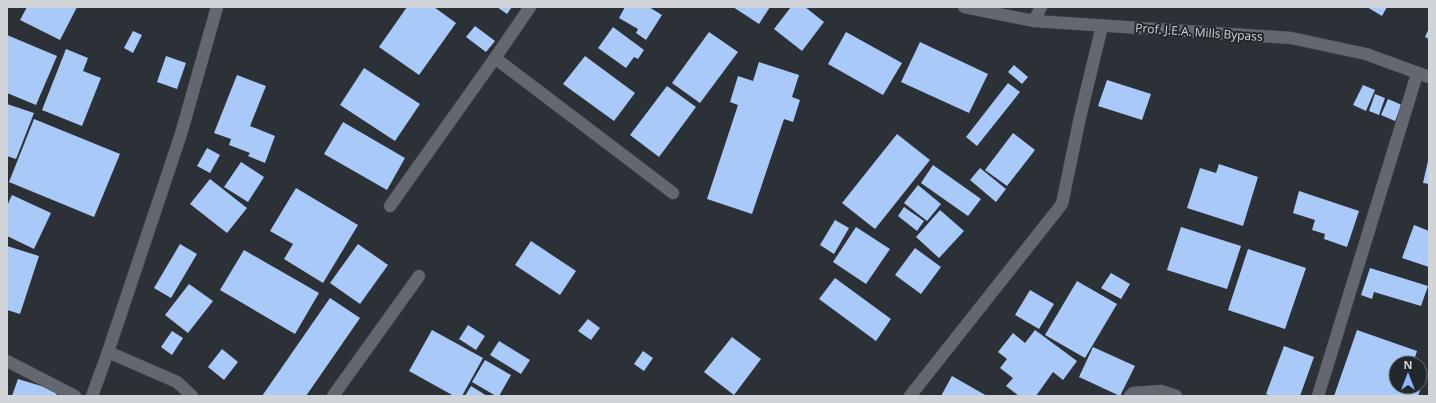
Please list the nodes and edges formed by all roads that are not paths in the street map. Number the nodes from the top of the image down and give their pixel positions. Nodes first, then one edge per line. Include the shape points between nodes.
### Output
1 (217, 7) edge
2 (530, 7) edge
3 (964, 7) edge
4 (1041, 7) edge
5 (1034, 22) junction
6 (1102, 26) junction
7 (495, 58) junction
8 (1423, 75) edge
9 (674, 193) dead end
10 (390, 206) dead end
11 (419, 276) dead end
12 (108, 352) junction
13 (7, 361) edge
14 (75, 396) edge
15 (92, 396) edge
16 (192, 396) edge
17 (333, 396) edge
18 (910, 396) edge
19 (1130, 396) edge
20 (1176, 396) edge
21 (1318, 396) edge

1 - 12 street via 181,134
2 - 7 street
3 - 5 street, Prof. J.E.A. Mills Bypass
4 - 5 street
5 - 6 street, Prof. J.E.A. Mills Bypass
6 - 8 street, Prof. J.E.A. Mills Bypass via 1291,38 1366,54
6 - 18 street via 1062,204
7 - 9 street
7 - 10 street
8 - 21 street
11 - 17 street
12 - 15 street
12 - 16 street via 177,382
13 - 14 street
19 - 20 street via 1133,393 1161,391

